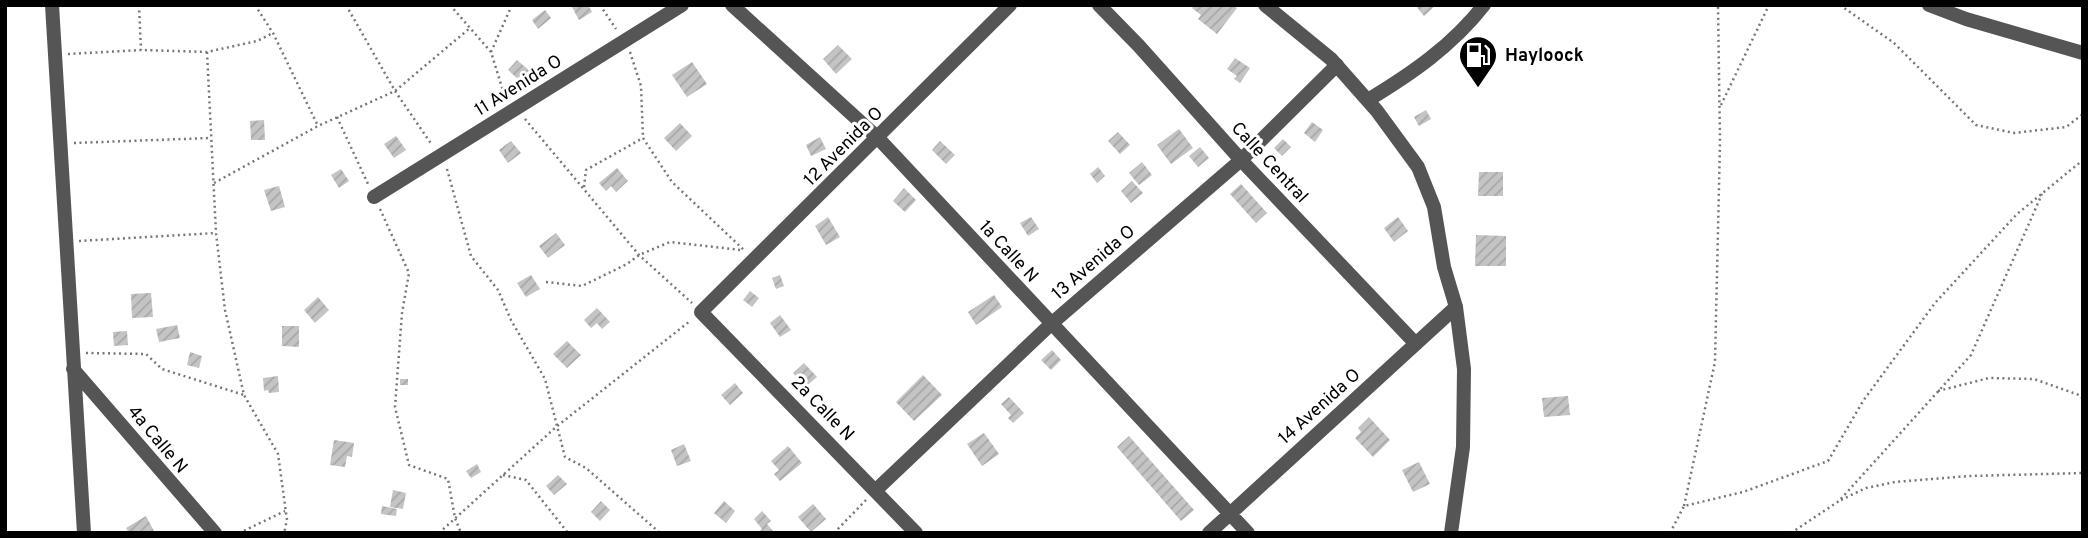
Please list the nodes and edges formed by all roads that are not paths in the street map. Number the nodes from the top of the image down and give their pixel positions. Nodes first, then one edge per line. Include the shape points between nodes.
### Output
1 (52, 5) edge
2 (681, 5) edge
3 (732, 5) edge
4 (1010, 5) edge
5 (1098, 5) edge
6 (1265, 5) edge
7 (1484, 5) edge
8 (1929, 5) edge
9 (2083, 53) edge
10 (1337, 65) junction
11 (1368, 100) junction
12 (878, 138) junction
13 (1241, 160) junction
14 (374, 197) road end
15 (1456, 307) junction
16 (701, 312) joint
17 (1051, 324) junction
18 (1416, 344) junction
19 (73, 369) junction
20 (876, 490) junction
21 (1231, 512) junction
22 (84, 533) edge
23 (215, 533) edge
24 (916, 533) edge
25 (1209, 533) edge
26 (1248, 533) edge
27 (1451, 533) edge

1 - 19 street
2 - 14 street, 11 Avenida O
3 - 12 street, 1a Calle N
4 - 12 street, 12 Avenida O
5 - 13 street, Calle Central
6 - 10 street
7 - 11 street via 1413,73
8 - 9 street
10 - 11 street
10 - 13 street, 13 Avenida O
11 - 15 street via 1418,167 1434,207
12 - 16 street, 12 Avenida O
12 - 17 street, 1a Calle N
13 - 17 street, 13 Avenida O
13 - 18 street, Calle Central
15 - 18 street, 14 Avenida O
15 - 27 street via 1464,369 1463,447
16 - 20 street, 2a Calle N
17 - 20 street, 13 Avenida O
17 - 21 street, 1a Calle N
18 - 21 street, 14 Avenida O
19 - 22 street
19 - 23 street, 4a Calle N
20 - 24 street, 2a Calle N
21 - 25 street, 14 Avenida O
21 - 26 street, 1a Calle N

